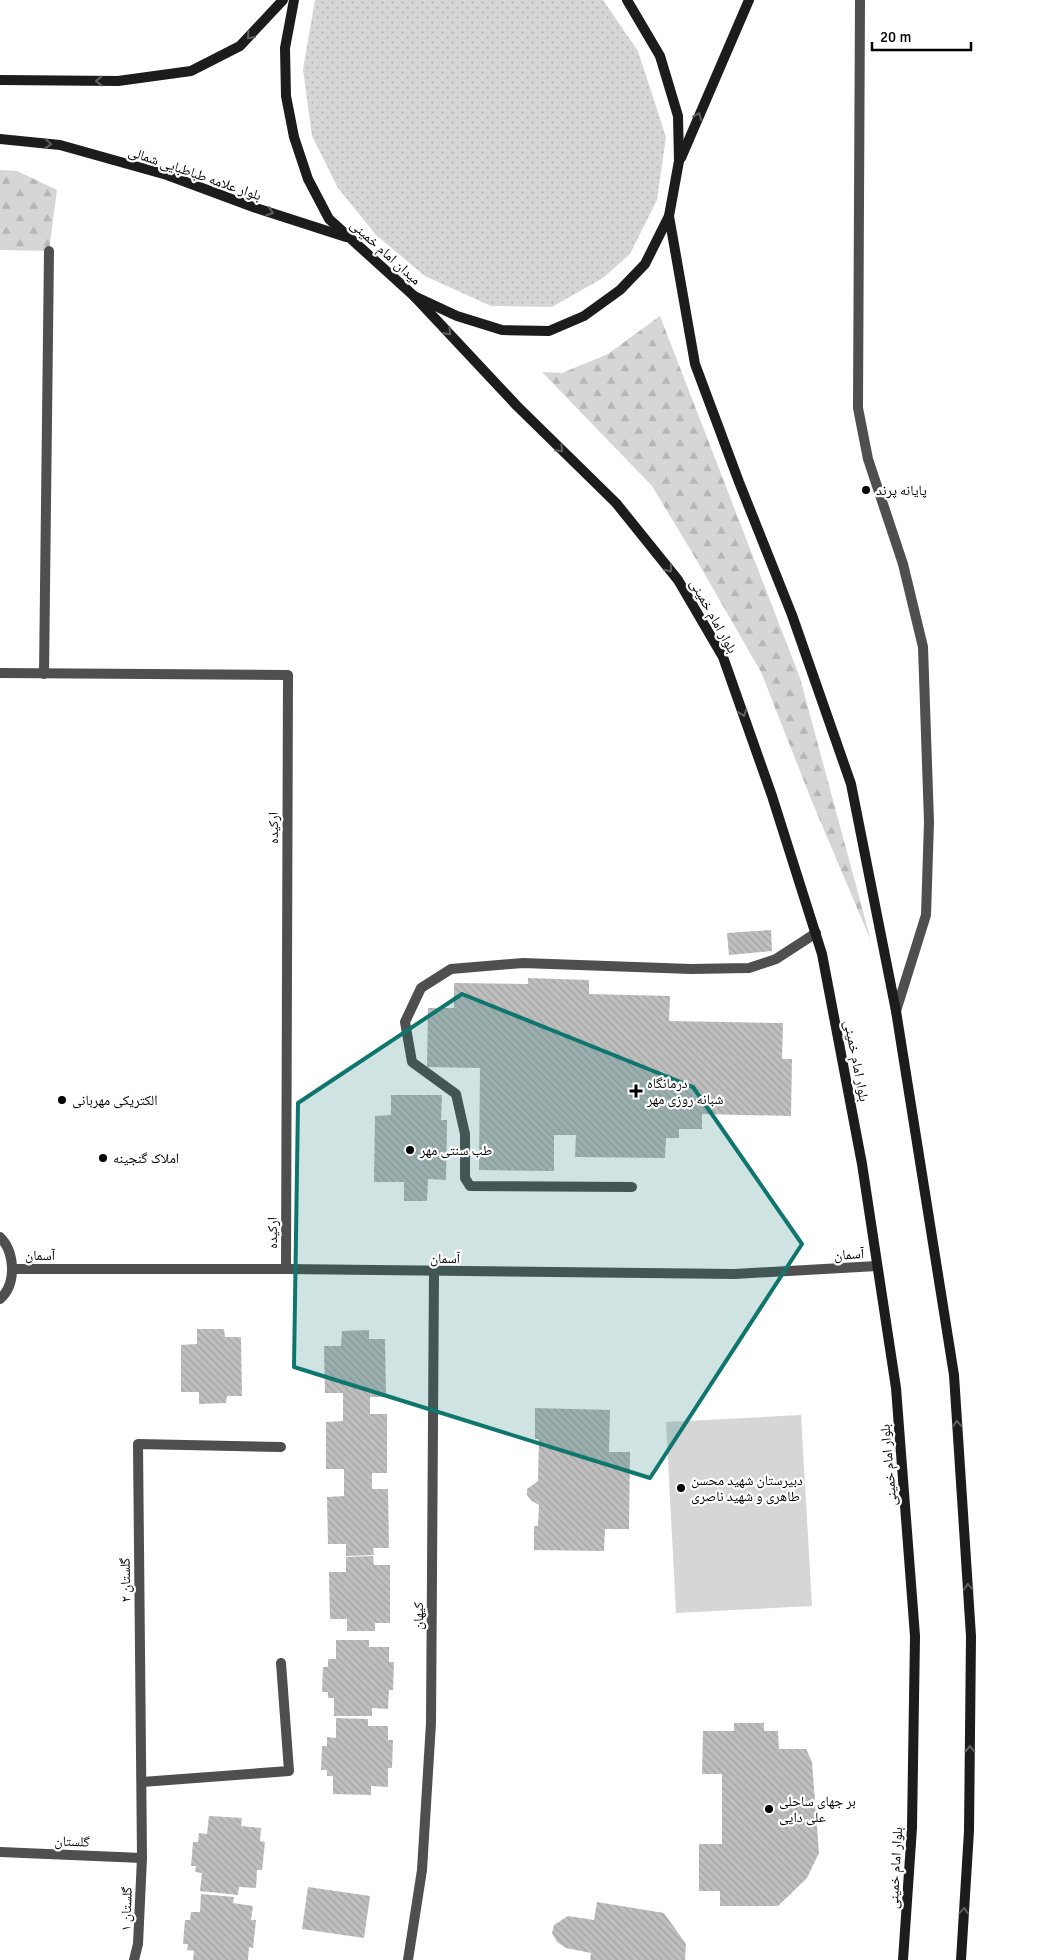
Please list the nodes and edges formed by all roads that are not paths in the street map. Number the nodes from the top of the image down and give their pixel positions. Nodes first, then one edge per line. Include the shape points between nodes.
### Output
1 (283, 0) edge
2 (294, 0) edge
3 (627, 0) edge
4 (749, 0) edge
5 (860, 0) edge
6 (0, 80) edge
7 (0, 139) edge
8 (679, 161) junction
9 (669, 216) junction
10 (349, 238) junction
11 (49, 251) dead end
12 (414, 296) junction
13 (0, 673) edge
14 (44, 674) junction
15 (816, 933) junction
16 (896, 1010) junction
17 (632, 1186) dead end
18 (0, 1237) edge
19 (877, 1266) junction
20 (13, 1268) junction
21 (286, 1269) junction
22 (434, 1272) junction
23 (0, 1299) edge
24 (281, 1447) dead end
25 (281, 1664) dead end
26 (142, 1782) junction
27 (0, 1852) edge
28 (142, 1858) junction
29 (134, 1960) edge
30 (408, 1960) edge
31 (903, 1960) edge
32 (960, 1960) edge

1 -> 6 main road via 240,46 191,72 118,81
2 - 10 main road, میدان امام خمینی via 285,48 286,96 294,137 308,179 329,219
3 - 8 main road, میدان امام خمینی via 660,56 678,116
8 -> 4 main road
5 - 16 street via 858,408 868,459 903,564 923,647 929,822 926,915
7 -> 10 main road, بلوار علامه طباطبایی شمالی via 60,146 167,174 256,208
8 - 9 main road, میدان امام خمینی
9 - 12 main road, میدان امام خمینی via 645,264 620,290 584,316 549,331 502,330 457,316
9 - 16 main road via 695,364 792,615 850,784
10 - 12 main road, میدان امام خمینی
11 - 14 street
12 -> 15 main road, بلوار امام خمینی via 517,406 616,504 678,580 723,657
13 - 14 street, ارکیده
14 - 21 street, ارکیده via 288,675
15 - 17 street via 776,959 749,968 691,969 523,962 451,969 421,988 405,1022 412,1062 456,1094 465,1134 465,1178 470,1186
15 - 19 main road, بلوار امام خمینی via 862,1164
32 -> 16 main road via 968,1831 971,1636 954,1376
18 - 20 street via 6,1243
19 - 22 street, آسمان via 735,1274
19 - 31 main road, بلوار امام خمینی via 896,1388 915,1636 912,1828
20 - 21 street, آسمان
20 - 23 street via 5,1294
21 - 22 street, آسمان
22 - 30 street, کیهان via 431,1723 422,1870
24 - 26 street, گلستان ۲ via 138,1444
25 - 26 street via 289,1771
26 - 28 street, گلستان ۲
27 - 28 street, گلستان
28 - 29 street, گلستان ۱ via 138,1944

